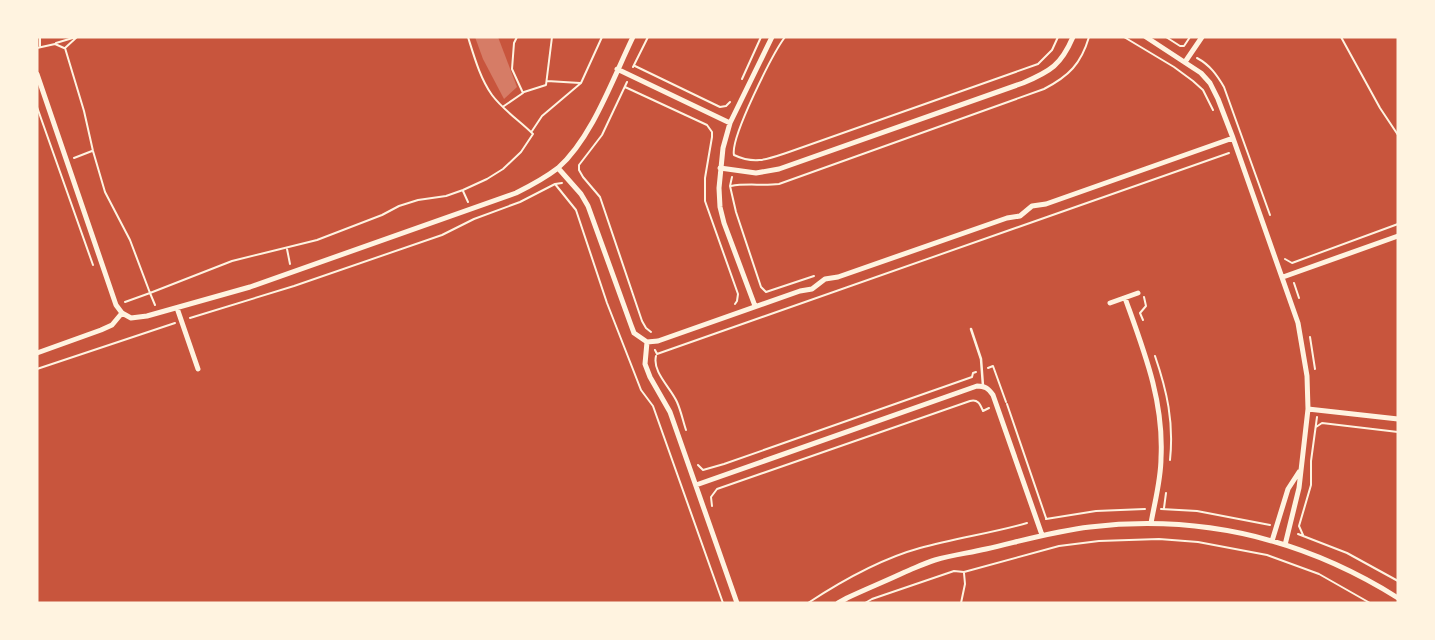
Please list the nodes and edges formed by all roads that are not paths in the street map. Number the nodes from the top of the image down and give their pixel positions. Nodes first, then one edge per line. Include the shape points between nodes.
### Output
1 (633, 37) edge
2 (772, 37) edge
3 (1073, 37) edge
4 (1146, 37) edge
5 (1202, 37) edge
6 (1185, 62) junction
7 (617, 69) junction
8 (37, 75) edge
9 (730, 123) junction
10 (1233, 138) junction
11 (558, 168) junction
12 (720, 168) junction
13 (1398, 236) edge
14 (1283, 277) junction
15 (1138, 293) dead end
16 (1125, 298) junction
17 (1110, 303) dead end
18 (755, 306) junction
19 (177, 308) junction
20 (122, 313) junction
21 (971, 329) dead end
22 (649, 342) junction
23 (37, 353) edge
24 (198, 369) dead end
25 (983, 386) junction
26 (1308, 409) junction
27 (1398, 419) edge
28 (1300, 469) junction
29 (696, 485) junction
30 (1151, 523) junction
31 (1042, 535) junction
32 (1272, 541) junction
33 (1284, 545) junction
34 (1398, 598) edge
35 (848, 600) edge
36 (737, 603) edge
37 (838, 603) edge

1 - 7 street
2 - 9 street
3 - 12 street via 1062,60 1023,83 779,169 756,173
4 - 6 street
5 - 6 street
6 - 10 street via 1210,83
7 - 9 street
7 - 11 street via 592,124
8 - 20 street
9 - 12 street
10 - 14 street
10 - 18 street
11 - 19 street via 516,193
11 - 22 street via 588,206 634,333
12 - 18 street via 724,223
13 - 14 street
14 - 26 street via 1303,347
15 - 16 street
16 - 17 street
16 - 30 street via 1160,416 1161,460
18 - 22 street
19 - 20 street via 131,318
19 - 24 street
20 - 23 street via 112,325
21 - 25 lane via 981,359
22 - 29 street via 645,364 670,412
25 - 29 street
25 - 31 street via 993,395
26 - 27 street
26 - 28 street
28 - 32 street
28 - 33 street
29 - 36 street
30 - 31 street
30 - 32 street via 1203,526
31 - 35 street via 933,560
32 - 33 street
33 - 34 street via 1368,579
35 - 37 street

